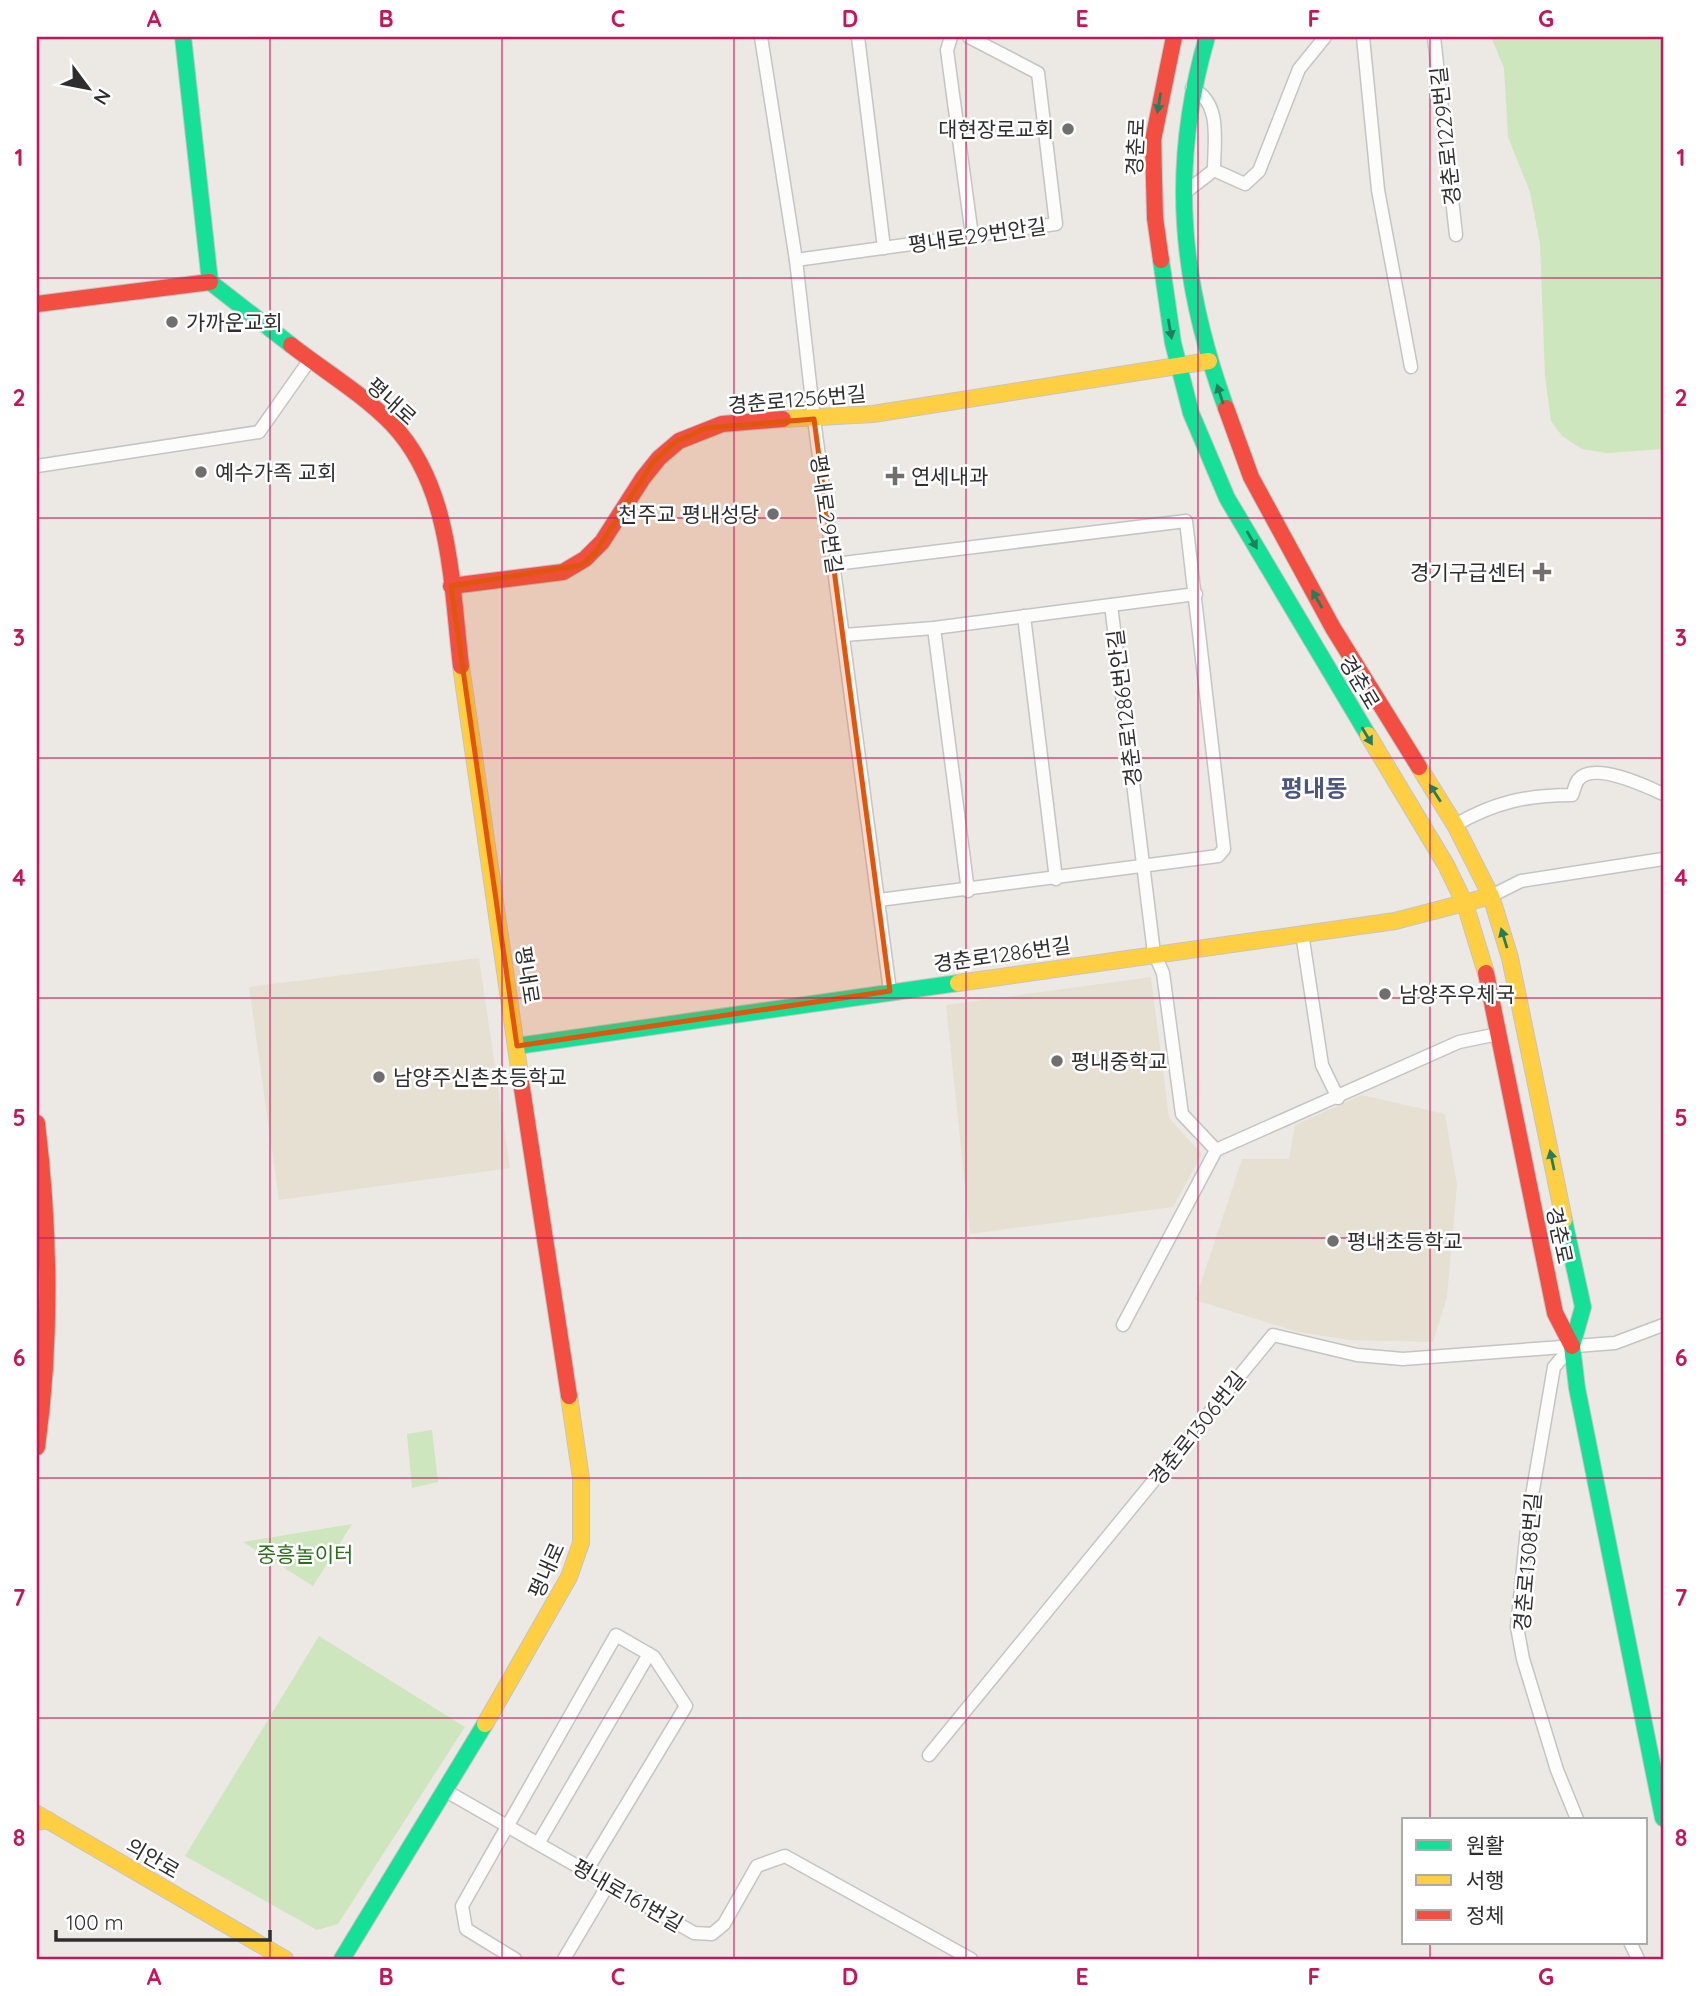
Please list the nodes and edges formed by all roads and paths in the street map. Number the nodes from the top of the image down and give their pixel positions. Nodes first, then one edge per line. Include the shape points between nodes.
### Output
1 (183, 37) edge
2 (761, 37) edge
3 (858, 37) edge
4 (951, 37) edge
5 (969, 37) edge
6 (1174, 37) edge
7 (1207, 37) edge
8 (1325, 37) edge
9 (1363, 37) edge
10 (1434, 37) edge
11 (1192, 88) junction
12 (1214, 170) junction
13 (1182, 194) junction
14 (1456, 235) dead end
15 (972, 236) junction
16 (884, 248) junction
17 (796, 260) junction
18 (210, 282) junction
19 (37, 304) edge
20 (309, 361) junction
21 (1209, 361) junction
22 (1177, 367) junction
23 (1411, 367) dead end
24 (814, 419) junction
25 (37, 466) edge
26 (835, 564) junction
27 (451, 586) junction
28 (1196, 594) junction
29 (1111, 605) junction
30 (1024, 616) junction
31 (934, 628) junction
32 (844, 635) junction
33 (1663, 794) edge
34 (1455, 825) junction
35 (1663, 859) edge
36 (1142, 867) junction
37 (1056, 879) junction
38 (968, 891) junction
39 (1491, 896) junction
40 (879, 900) junction
41 (1465, 904) junction
42 (1302, 933) junction
43 (1154, 954) junction
44 (890, 991) junction
45 (1498, 1034) junction
46 (517, 1046) junction
47 (1338, 1098) junction
48 (37, 1123) edge
49 (1216, 1150) junction
50 (1124, 1325) dead end
51 (1663, 1325) edge
52 (1572, 1346) junction
53 (37, 1447) edge
54 (649, 1654) junction
55 (929, 1755) dead end
56 (446, 1791) junction
57 (40, 1818) edge
58 (1577, 1818) edge
59 (1663, 1818) edge
60 (506, 1825) junction
61 (539, 1842) junction
62 (587, 1871) junction
63 (609, 1883) junction
64 (285, 1959) edge
65 (342, 1959) edge
66 (515, 1959) edge
67 (564, 1959) edge
68 (971, 1959) edge

1 - 18 street
2 - 17 street, 평내로29번길
3 - 16 street
4 - 15 street via 947,50
5 - 15 street, 평내로29번안길 via 1038,74 1056,225
6 -> 22 street, 경춘로 via 1153,140 1155,218
7 - 11 street, 경춘로
8 - 12 street via 1299,69 1259,171 1245,184
9 - 23 street via 1378,190
10 - 14 street, 경춘로1229번길
11 - 12 street via 1204,94 1213,110
11 - 13 street, 경춘로
12 - 13 street
13 - 21 street, 경춘로 via 1186,248
15 - 16 street, 평내로29번안길
16 - 17 street, 평내로29번안길
17 - 24 street, 평내로29번길
18 - 19 street
18 - 20 street, 평내로
20 - 25 street via 259,432
20 - 27 street, 평내로 via 390,422 416,455 436,502
21 - 22 street, 경춘로1256번길
34 -> 21 street, 경춘로 via 1333,628 1251,477
22 - 24 street, 경춘로1256번길
22 -> 41 street, 경춘로 via 1227,498
24 - 26 street, 평내로29번길
24 - 27 street, 경춘로1256번길 via 706,428 674,442 653,462 594,553 580,565 564,572
26 - 28 street via 1186,521
26 - 32 street, 평내로29번길
27 - 46 street, 평내로
28 - 29 street
28 - 36 street via 1224,849 1218,856
29 - 30 street, 경춘로1286번안길
29 - 36 street, 경춘로1286번안길
30 - 31 street, 경춘로1286번안길
30 - 37 street
31 - 32 street, 경춘로1286번안길
31 - 38 street
32 - 40 street, 평내로29번길
33 - 34 street via 1598,772 1577,780 1572,796 1525,797
34 - 39 street, 경춘로
35 - 39 street via 1521,881
36 - 37 street
36 - 43 street, 경춘로1286번안길
37 - 38 street
38 - 40 street
39 - 41 street, 경춘로1286번길
52 -> 39 street, 경춘로 via 1583,1307 1510,958
40 - 44 street, 평내로29번길
41 - 42 street, 경춘로1286번길
41 - 45 street, 경춘로 via 1486,972
42 - 43 street, 경춘로1286번길
42 - 47 street via 1322,1065
43 - 44 street, 경춘로1286번길
43 - 49 street, 경춘로1286번안길 via 1163,973 1182,1114
44 - 46 street, 경춘로1286번길
45 - 47 street via 1460,1042
45 - 52 street, 경춘로 via 1555,1313
46 - 56 street, 평내로 via 580,1478 580,1543 553,1608
47 - 49 street
48 - 53 street via 51,1277
49 - 50 street
51 - 52 street via 1615,1343
52 - 55 street, 경춘로1306번길 via 1404,1359 1357,1355 1273,1335
52 - 58 street, 경춘로1308번길 via 1554,1367 1528,1519 1517,1627 1523,1659
52 - 59 street, 경춘로
54 - 60 street via 616,1635
54 - 61 street
54 - 62 street via 687,1706
56 - 60 street, 평내로161번길
56 - 65 street, 평내로
57 - 64 street, 의안로
60 - 61 street, 평내로161번길
60 - 66 street via 462,1906 466,1929
61 - 62 street, 평내로161번길
62 - 63 street, 평내로161번길
63 - 67 street
63 - 68 street, 평내로161번길 via 694,1933 712,1934 724,1924 757,1866 785,1856

